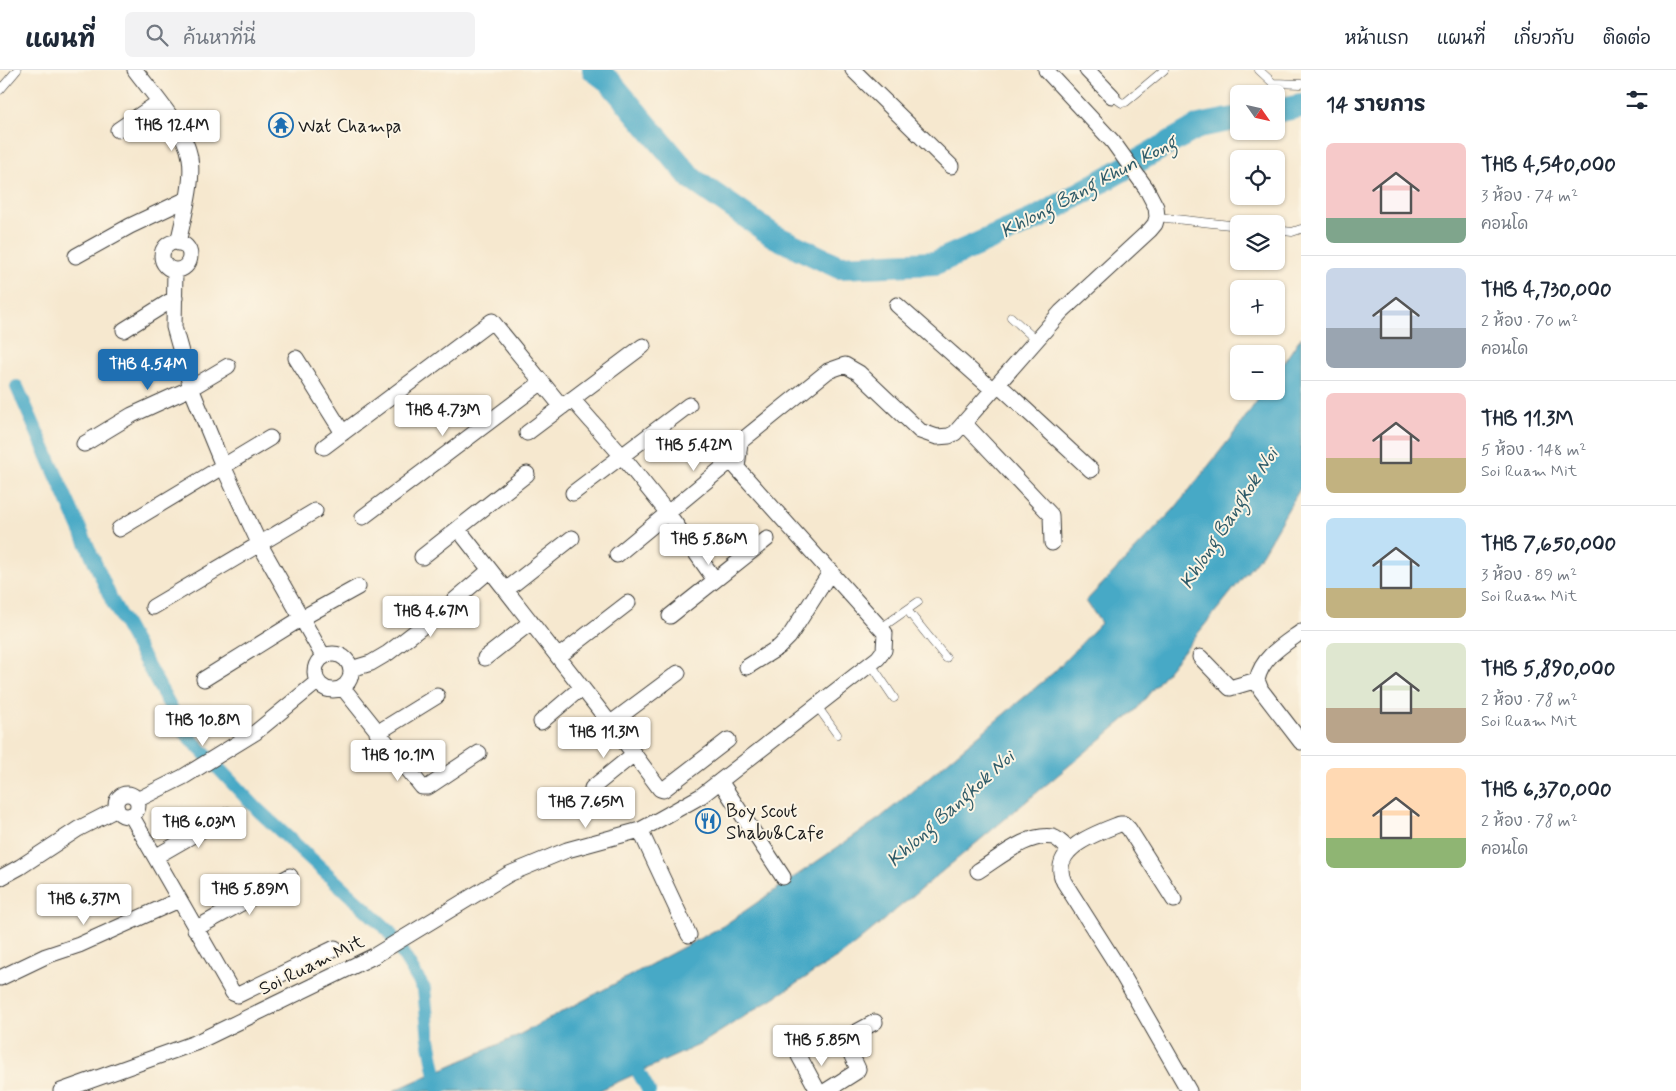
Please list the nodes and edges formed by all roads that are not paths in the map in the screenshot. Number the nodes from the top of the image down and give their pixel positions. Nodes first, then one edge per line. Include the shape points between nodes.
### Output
1 (17, 70) edge
2 (135, 70) edge
3 (853, 70) edge
4 (1046, 70) edge
5 (1087, 70) edge
6 (1164, 70) edge
7 (1259, 70) edge
8 (1301, 84) edge
9 (0, 90) edge
10 (1112, 96) joint
11 (159, 102) junction
12 (118, 130) dead end
13 (950, 166) dead end
14 (187, 199) junction
15 (1157, 217) junction
16 (1230, 225) edge
17 (1301, 229) edge
18 (1285, 231) edge
19 (76, 256) dead end
20 (175, 298) junction
21 (897, 305) dead end
22 (1011, 317) dead end
23 (124, 330) dead end
24 (1036, 340) junction
25 (643, 346) dead end
26 (296, 358) dead end
27 (228, 366) dead end
28 (542, 382) junction
29 (996, 387) junction
30 (191, 388) junction
31 (567, 403) junction
32 (690, 405) dead end
33 (964, 423) junction
34 (343, 433) junction
35 (527, 433) dead end
36 (270, 438) dead end
37 (84, 444) dead end
38 (324, 447) dead end
39 (739, 454) junction
40 (622, 456) junction
41 (224, 466) junction
42 (1091, 470) dead end
43 (527, 474) dead end
44 (572, 493) dead end
45 (315, 511) dead end
46 (667, 512) junction
47 (363, 516) dead end
48 (119, 529) dead end
49 (458, 529) junction
50 (572, 538) dead end
51 (767, 539) dead end
52 (259, 543) junction
53 (1052, 543) dead end
54 (617, 555) dead end
55 (422, 558) dead end
56 (490, 570) junction
57 (831, 571) junction
58 (716, 580) junction
59 (358, 587) dead end
60 (506, 590) junction
61 (918, 602) dead end
62 (628, 603) dead end
63 (153, 607) dead end
64 (907, 610) junction
65 (670, 616) dead end
66 (302, 618) junction
67 (531, 622) junction
68 (882, 628) junction
69 (1301, 632) edge
70 (323, 656) junction
71 (558, 657) junction
72 (1200, 657) dead end
73 (485, 658) dead end
74 (946, 658) dead end
75 (871, 664) junction
76 (747, 667) dead end
77 (351, 669) junction
78 (678, 673) dead end
79 (204, 679) dead end
80 (1256, 680) junction
81 (317, 682) junction
82 (582, 687) junction
83 (343, 688) junction
84 (437, 696) dead end
85 (894, 698) dead end
86 (817, 706) junction
87 (541, 722) dead end
88 (611, 723) junction
89 (377, 733) junction
90 (836, 734) dead end
91 (728, 740) dead end
92 (1301, 742) edge
93 (479, 753) dead end
94 (634, 754) junction
95 (720, 781) junction
96 (592, 788) dead end
97 (124, 812) junction
98 (228, 815) dead end
99 (640, 830) junction
100 (1068, 850) junction
101 (155, 857) junction
102 (978, 871) dead end
103 (290, 876) dead end
104 (783, 877) dead end
105 (0, 878) edge
106 (179, 900) junction
107 (1174, 900) dead end
108 (195, 929) junction
109 (688, 935) dead end
110 (335, 948) dead end
111 (0, 978) edge
112 (875, 1022) dead end
113 (799, 1056) dead end
114 (61, 1091) edge
115 (818, 1091) edge
116 (826, 1091) edge
117 (1190, 1091) edge

1 - 9 lane
2 - 11 street
3 - 13 street
4 - 15 street via 1113,142 1146,188 1156,207
5 - 10 street
6 - 10 lane via 1126,102
7 - 8 lane via 1273,83
11 - 12 street
11 - 14 street via 182,134 190,158
14 - 19 street
14 - 20 street via 178,243 187,248 190,258 185,267 175,270
15 - 16 lane
15 - 24 street via 1150,230 1061,312
17 - 18 lane
20 - 23 street
20 - 30 street via 174,327
21 - 29 street
22 - 24 lane
24 - 29 street
25 - 31 street
26 - 34 street
27 - 30 street
28 - 31 street
28 - 34 street via 492,321
28 - 47 street
29 - 33 street
29 - 42 street
30 - 37 street via 132,415
30 - 41 street
31 - 35 street
31 - 40 street
32 - 40 street
33 - 39 street via 949,436 937,437 920,431 859,373 845,365 828,371 740,442
33 - 53 street via 1051,515
34 - 38 street
36 - 41 street
39 - 46 street
39 - 57 street via 737,468
40 - 44 street
40 - 46 street
41 - 48 street
41 - 52 street
43 - 49 street
45 - 52 street
46 - 54 street
46 - 58 street
49 - 55 street
49 - 56 street
50 - 60 street
51 - 58 street
52 - 63 street
52 - 66 street
56 - 60 street
56 - 77 street via 388,653
57 - 68 street
57 - 76 street via 789,637
58 - 65 street
59 - 66 street
60 - 67 street
61 - 64 lane
62 - 71 street
64 - 68 lane
64 - 74 lane
66 - 70 street
66 - 79 street
67 - 71 street
67 - 73 street
68 - 75 street, Soi Ruam Mit via 885,633 884,650
69 - 80 street via 1268,657
70 - 77 street via 337,654 344,657
70 - 81 street via 315,668
71 - 82 street
72 - 80 street via 1230,688
75 - 85 lane
75 - 86 street, Soi Ruam Mit
77 - 83 street via 351,676
78 - 88 street
80 - 92 street
81 - 83 street via 329,690
81 - 97 street via 256,732 186,775 137,800 131,794 122,795 117,801
82 - 87 street
82 - 88 street
83 - 89 street
84 - 89 street
86 - 90 lane
86 - 95 street, Soi Ruam Mit
88 - 94 street
89 - 93 street via 422,787 428,788
91 - 94 street via 661,790
94 - 96 street
95 - 99 street, Soi Ruam Mit via 702,796
95 - 104 street
97 - 101 street
97 - 105 street via 78,829
98 - 101 street
99 - 109 street
99 - 114 street, Soi Ruam Mit via 567,850 508,874 374,956 196,1043
100 - 102 street via 1053,837 1026,840
100 - 107 street via 1089,837 1120,824 1126,825
100 - 117 street via 1060,872 1064,882
101 - 106 street
103 - 108 street
106 - 108 street
106 - 111 street
108 - 110 street via 231,990 238,995
112 - 116 street via 851,1035 846,1042 858,1069 856,1072
113 - 115 street

